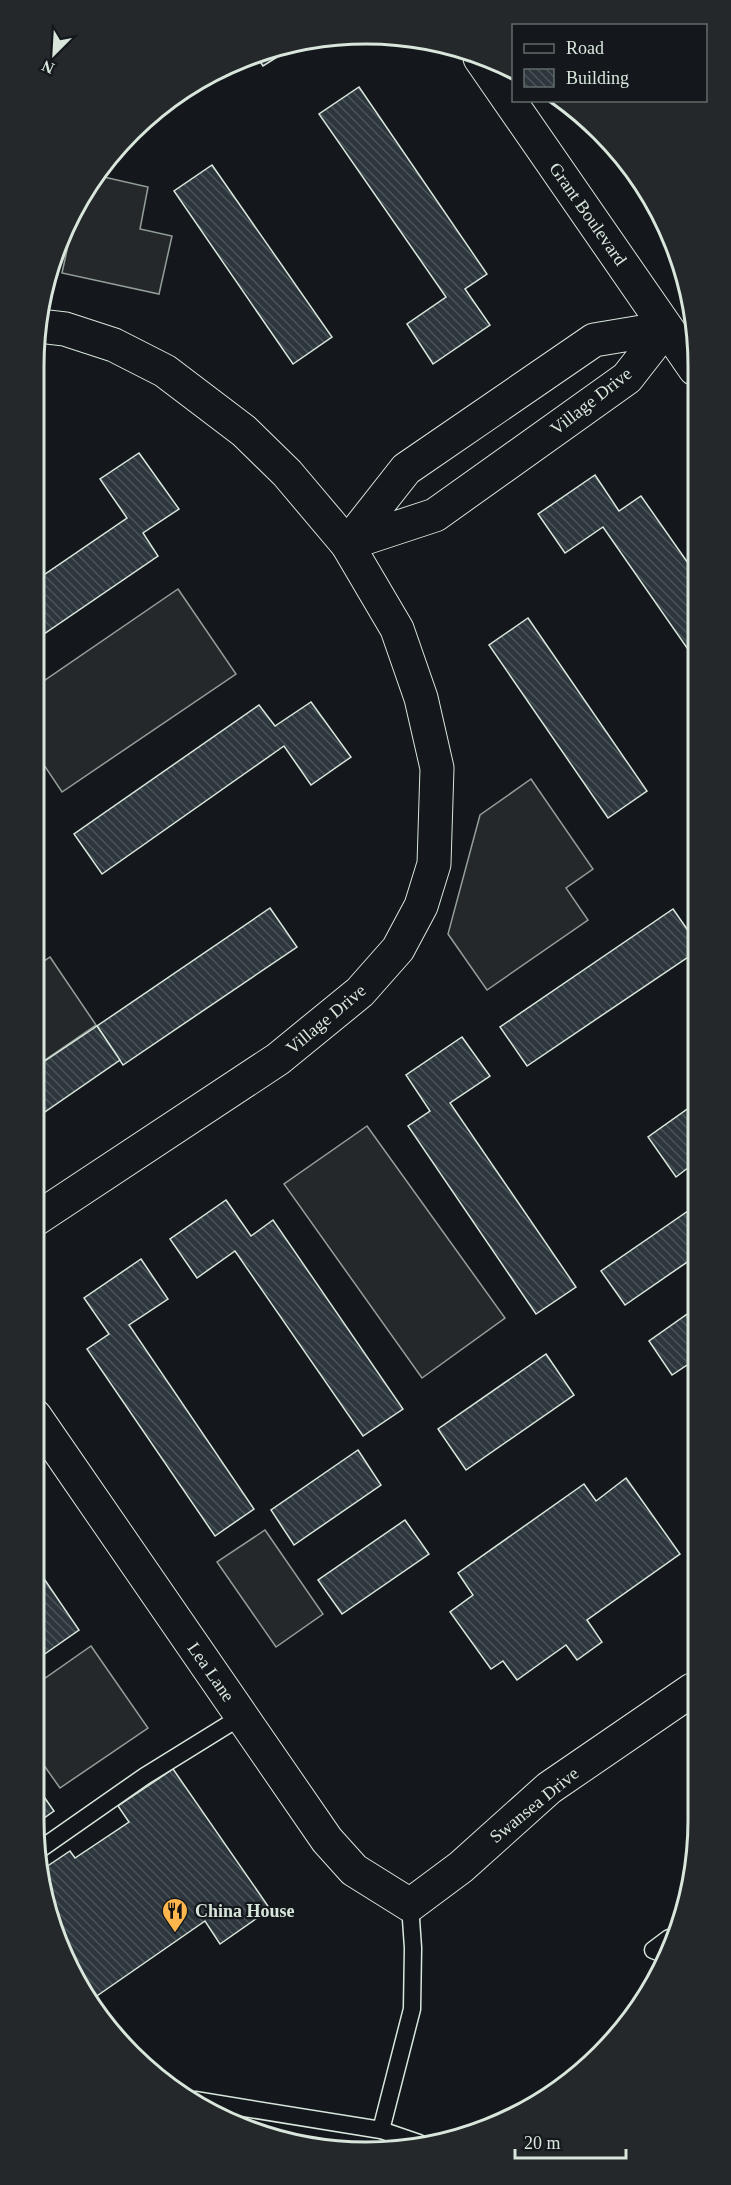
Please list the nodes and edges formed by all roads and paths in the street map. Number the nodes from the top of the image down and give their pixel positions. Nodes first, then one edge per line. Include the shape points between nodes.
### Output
1 (486, 67) edge
2 (46, 327) edge
3 (666, 328) junction
4 (688, 359) edge
5 (347, 544) junction
6 (44, 1214) edge
7 (44, 1429) edge
8 (688, 1693) edge
9 (242, 1716) junction
10 (44, 1846) edge
11 (410, 1905) junction
12 (663, 1942) edge
13 (659, 1952) edge
14 (213, 2103) edge
15 (381, 2130) junction
16 (407, 2139) edge

1 - 3 street, Grant Boulevard
2 - 5 street, Village Drive via 114,345 165,371 244,431 287,473
3 - 4 street, Grant Boulevard
3 - 5 street, Village Drive via 627,378 435,515
3 - 5 street, Village Drive via 594,340 406,468
5 - 6 street, Village Drive via 397,629 421,698 437,768 434,864 421,906 398,949 360,992 278,1059
7 - 9 street, Lea Lane
8 - 11 street, Swansea Drive via 549,1788 461,1867
9 - 10 lane via 144,1776
9 - 11 street, Lea Lane via 327,1840 354,1870
11 - 15 lane via 412,2009
12 - 13 lane via 653,1950
14 - 15 lane
15 - 16 lane

